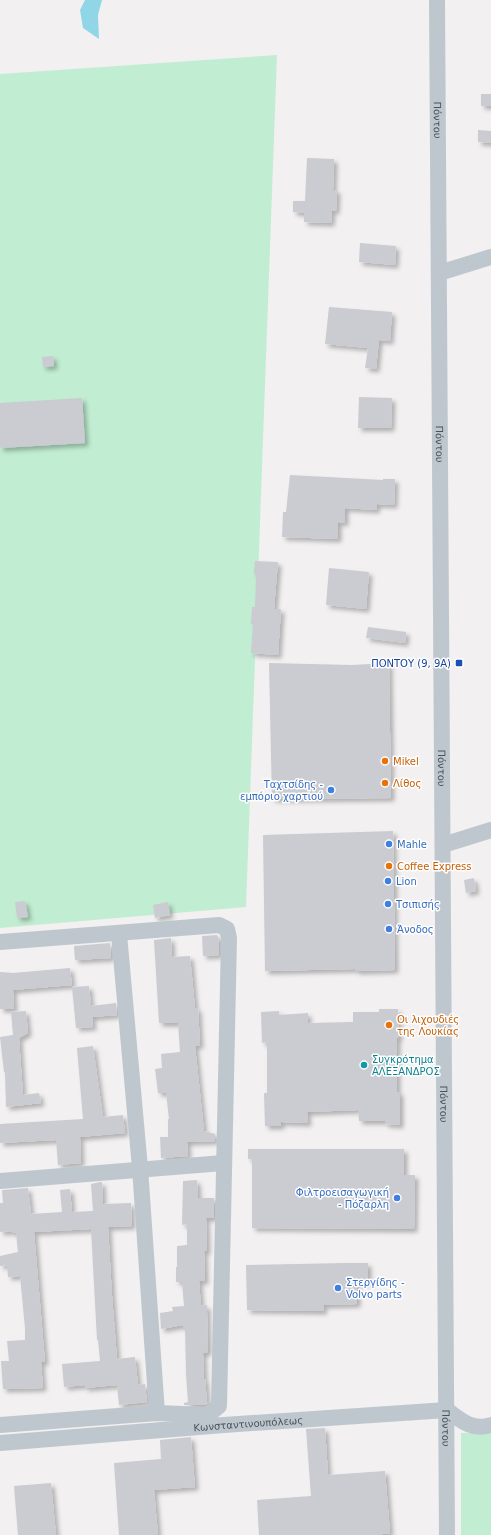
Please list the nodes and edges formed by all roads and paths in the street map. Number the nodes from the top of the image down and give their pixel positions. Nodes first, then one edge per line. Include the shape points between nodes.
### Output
1 (437, 0) edge
2 (491, 257) edge
3 (439, 273) junction
4 (491, 830) edge
5 (443, 845) junction
6 (119, 934) junction
7 (0, 942) edge
8 (223, 1163) junction
9 (140, 1168) junction
10 (0, 1181) edge
11 (447, 1410) junction
12 (157, 1413) junction
13 (0, 1425) edge
14 (491, 1425) edge
15 (0, 1443) edge
16 (448, 1535) edge

1 - 3 street, Πόντου
2 - 3 street
3 - 5 street, Πόντου
4 - 5 street
5 - 11 street, Πόντου
6 - 7 street
6 - 8 street via 219,925 227,929 229,938
6 - 9 street
8 - 9 street
8 - 12 street via 219,1406 208,1415
9 - 10 street
9 - 12 street
11 - 14 street via 464,1424
11 - 15 street, Κωνσταντινουπόλεως
11 - 16 street, Πόντου
12 - 13 street

